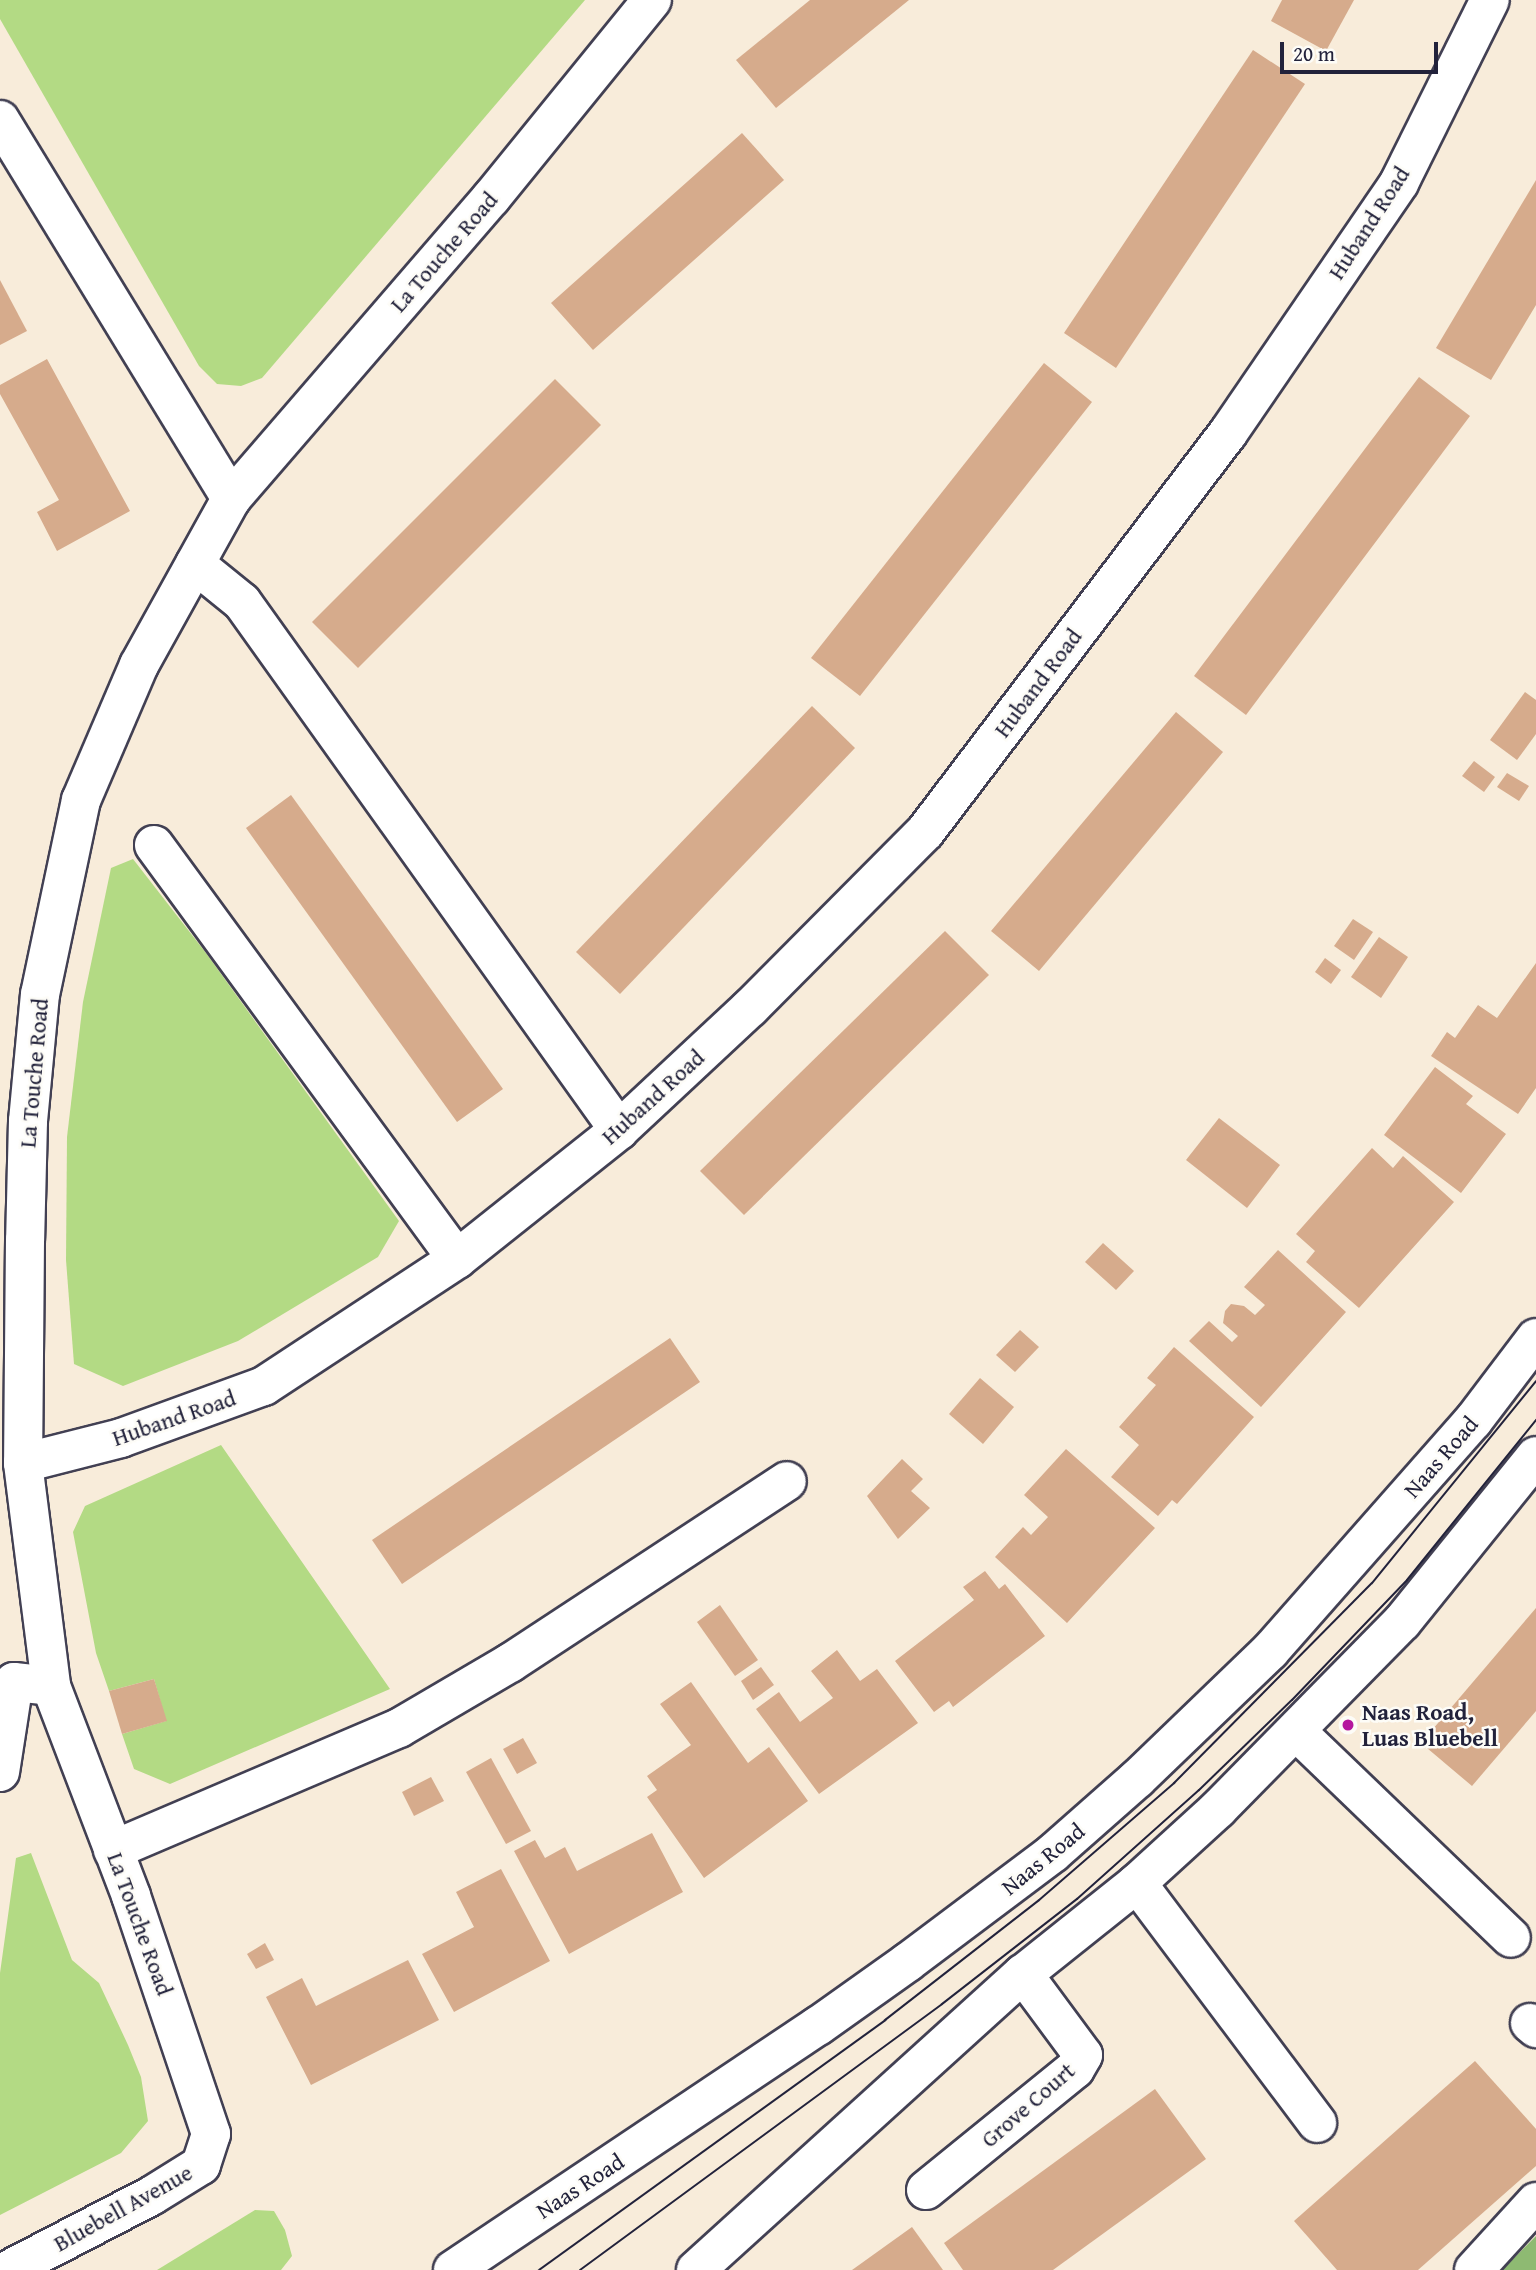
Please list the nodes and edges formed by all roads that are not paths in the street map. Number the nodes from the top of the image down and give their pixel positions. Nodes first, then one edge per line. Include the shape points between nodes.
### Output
1 (652, 0) edge
2 (1490, 0) edge
3 (0, 120) edge
4 (231, 499) junction
5 (195, 564) junction
6 (154, 845) dead end
7 (14, 1119) edge
8 (619, 1130) junction
9 (457, 1259) junction
10 (1536, 1338) edge
11 (1536, 1456) edge
12 (23, 1463) junction
13 (787, 1480) dead end
14 (7, 1681) edge
15 (51, 1686) junction
16 (1296, 1731) junction
17 (0, 1772) edge
18 (113, 1850) junction
19 (1137, 1883) junction
20 (1511, 1938) dead end
21 (1023, 1974) junction
22 (1317, 2123) dead end
23 (201, 2165) joint
24 (926, 2190) dead end
25 (1536, 2202) edge
26 (8, 2270) edge
27 (453, 2270) edge
28 (696, 2270) edge
29 (1474, 2270) edge

1 - 4 street, La Touche Road via 491,198
2 - 8 street, Huband Road via 1391,194 1228,433 925,832 750,1008
3 - 4 street
4 - 5 street, La Touche Road
5 - 7 street, La Touche Road via 139,665 81,800
5 - 8 street via 242,602
6 - 9 street
7 - 12 street, La Touche Road
8 - 9 street, Huband Road
9 - 12 street, Huband Road via 264,1386 121,1438
10 - 27 street, Naas Road via 1473,1421 1275,1646 1100,1813 908,1962
11 - 16 street via 1402,1622
12 - 15 street, La Touche Road
13 - 18 street via 510,1663 399,1728
14 - 15 street
14 - 17 street
15 - 18 street, La Touche Road
16 - 19 street
16 - 20 street
18 - 23 street, La Touche Road via 211,2134
19 - 21 street
19 - 22 street
21 - 24 street, Grove Court via 1083,2055 1074,2069
21 - 28 street
23 - 26 street, Bluebell Avenue
25 - 29 street

